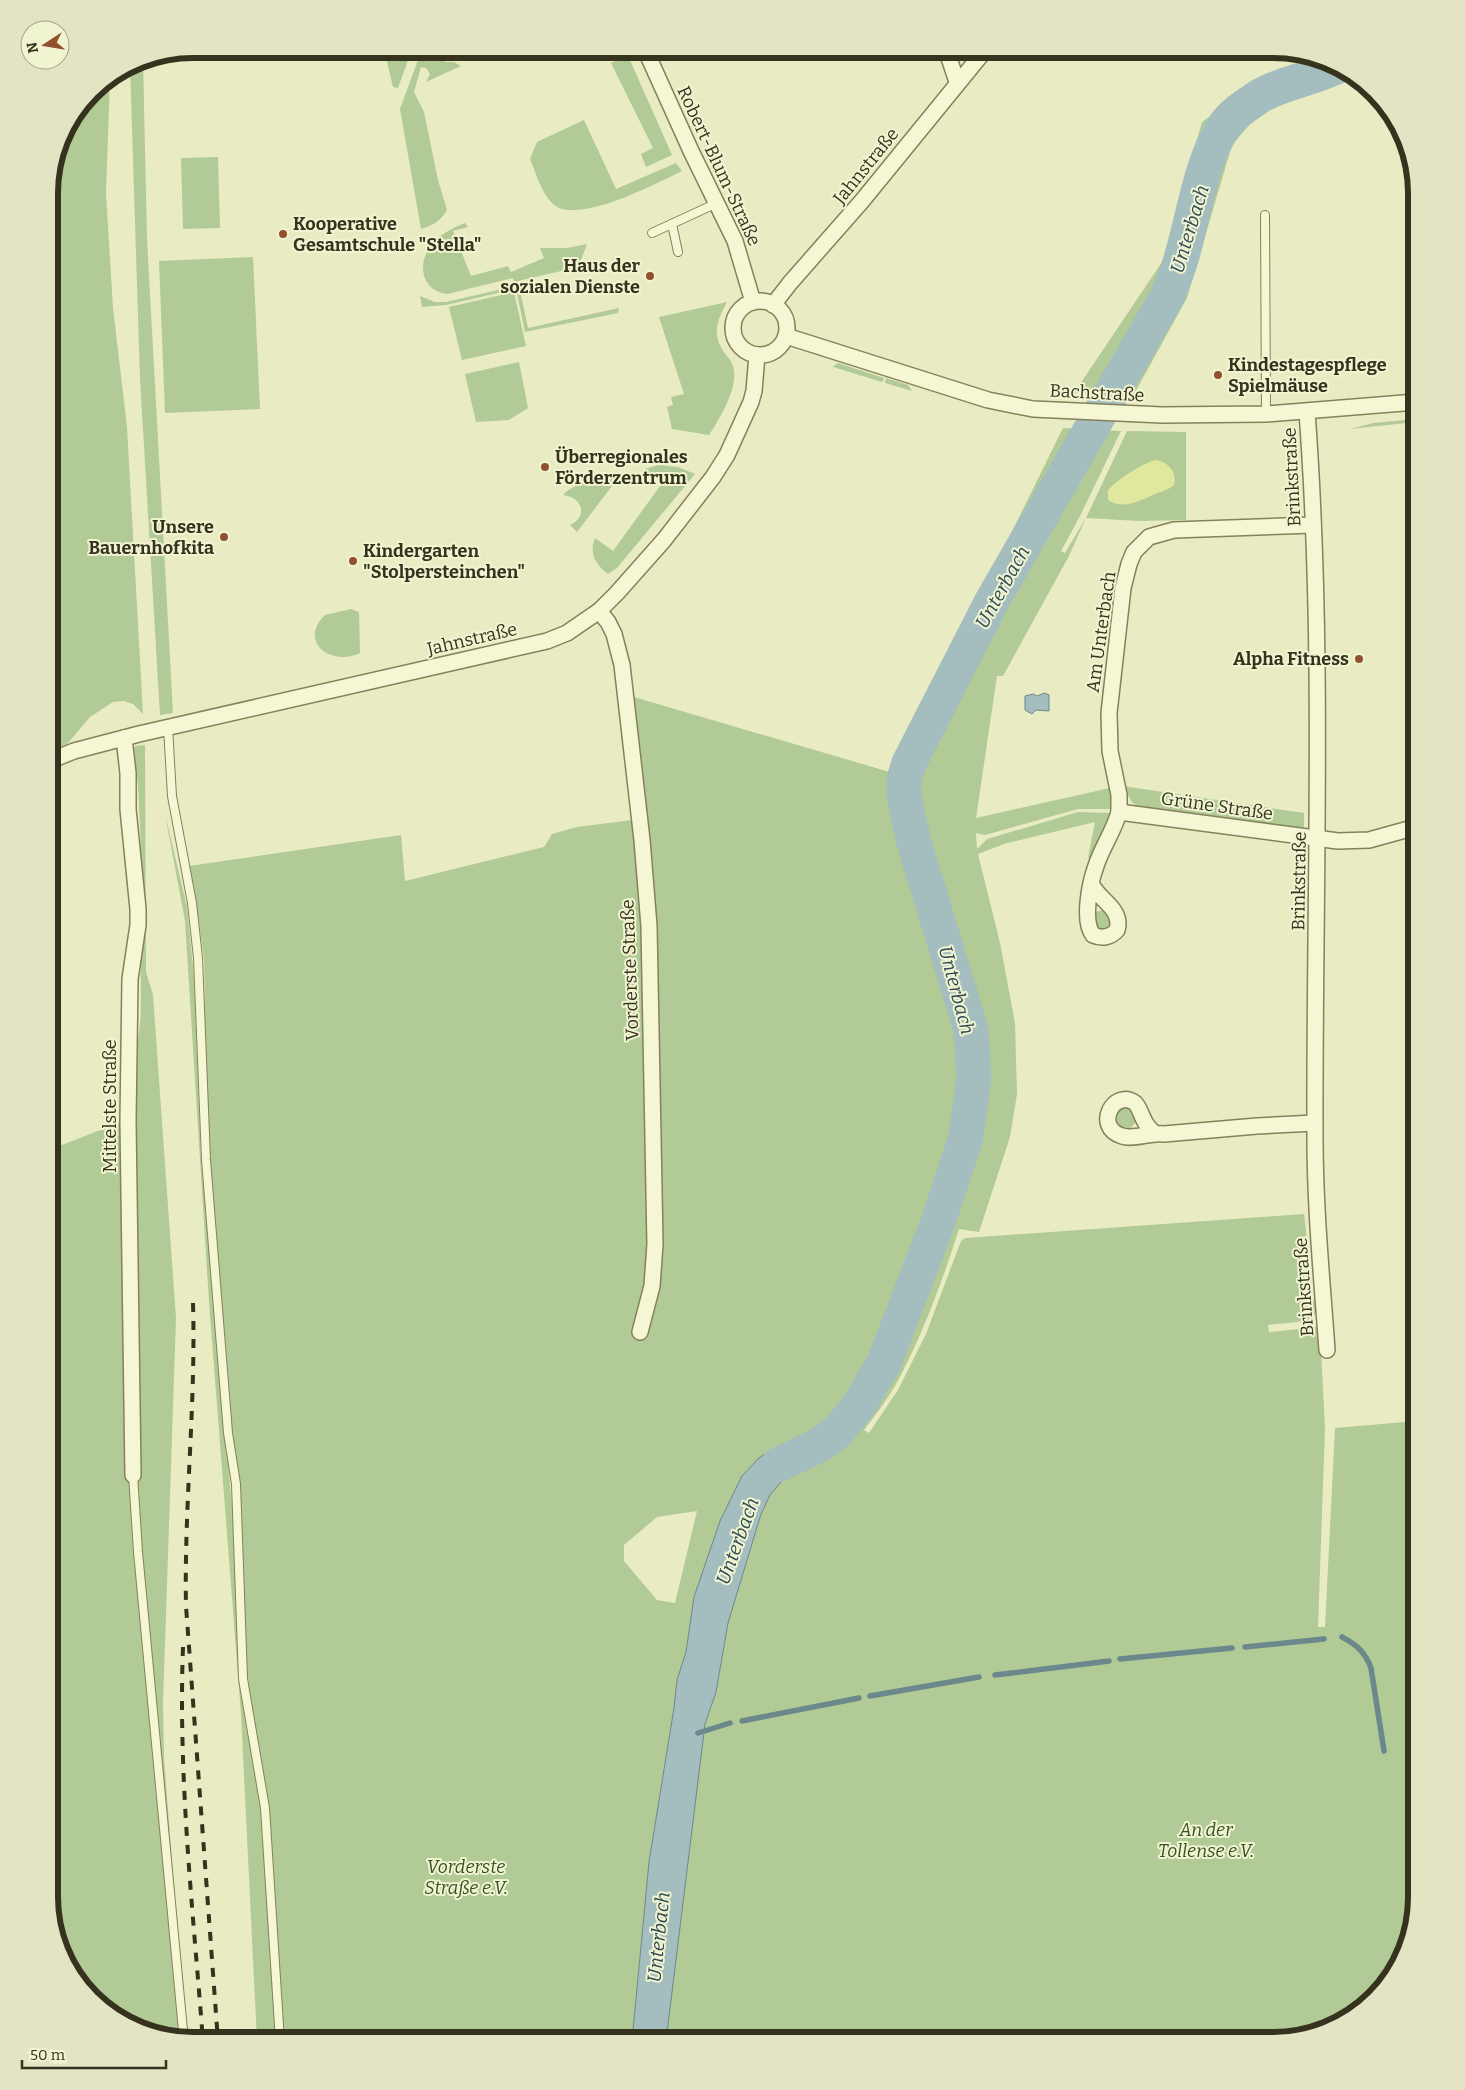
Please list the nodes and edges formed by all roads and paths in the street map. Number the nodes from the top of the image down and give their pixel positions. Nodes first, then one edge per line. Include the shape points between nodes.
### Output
1 (649, 58) edge
2 (949, 58) edge
3 (978, 58) edge
4 (958, 82) junction
5 (717, 203) junction
6 (1265, 215) dead end
7 (672, 224) junction
8 (652, 233) dead end
9 (678, 252) dead end
10 (753, 302) junction
11 (773, 305) junction
12 (786, 336) junction
13 (757, 355) junction
14 (1408, 403) edge
15 (1307, 412) junction
16 (1266, 414) junction
17 (1312, 525) junction
18 (599, 611) junction
19 (168, 727) junction
20 (124, 738) junction
21 (58, 757) edge
22 (1119, 812) junction
23 (1408, 829) edge
24 (1318, 839) junction
25 (1092, 885) dead end
26 (1315, 1123) junction
27 (1154, 1132) dead end
28 (640, 1332) dead end
29 (1327, 1350) dead end
30 (133, 1475) joint
31 (183, 2032) edge
32 (279, 2032) edge

1 - 5 street, Robert-Blum-Straße
2 - 4 street
3 - 4 street, Jahnstraße
4 - 11 street, Jahnstraße
5 - 7 lane
5 - 10 street, Robert-Blum-Straße via 735,241
6 - 16 lane
7 - 8 lane
7 - 9 lane
10 - 11 street
10 - 13 street via 738,312 733,330 741,347
11 - 12 street via 786,322
12 - 13 street via 775,351
12 - 16 street, Bachstraße via 988,400 1033,409 1125,414
13 - 18 street, Jahnstraße via 751,402 727,455 664,540
14 - 15 street, Bachstraße
15 - 16 street, Bachstraße
15 - 17 street, Brinkstraße
17 - 22 street, Am Unterbach via 1174,530 1149,537 1134,552 1123,588 1109,713 1110,751 1120,795
17 - 24 street, Brinkstraße via 1317,643
18 - 19 street, Jahnstraße via 567,633 547,640
18 - 28 street, Vorderste Straße via 614,634 622,665 649,926 655,1244 652,1286
19 - 20 street, Jahnstraße
19 - 32 lane via 172,796 192,903 198,958 206,1160 228,1433 236,1494 243,1679 265,1808
20 - 21 street, Jahnstraße
20 - 30 street, Mittelste Straße via 138,909 130,979 128,1121
22 - 24 street, Grüne Straße
22 - 25 street
23 - 24 street, Grüne Straße via 1354,842
24 - 26 street, Brinkstraße
26 - 27 street via 1164,1134
26 - 29 street, Brinkstraße
30 - 31 lane

